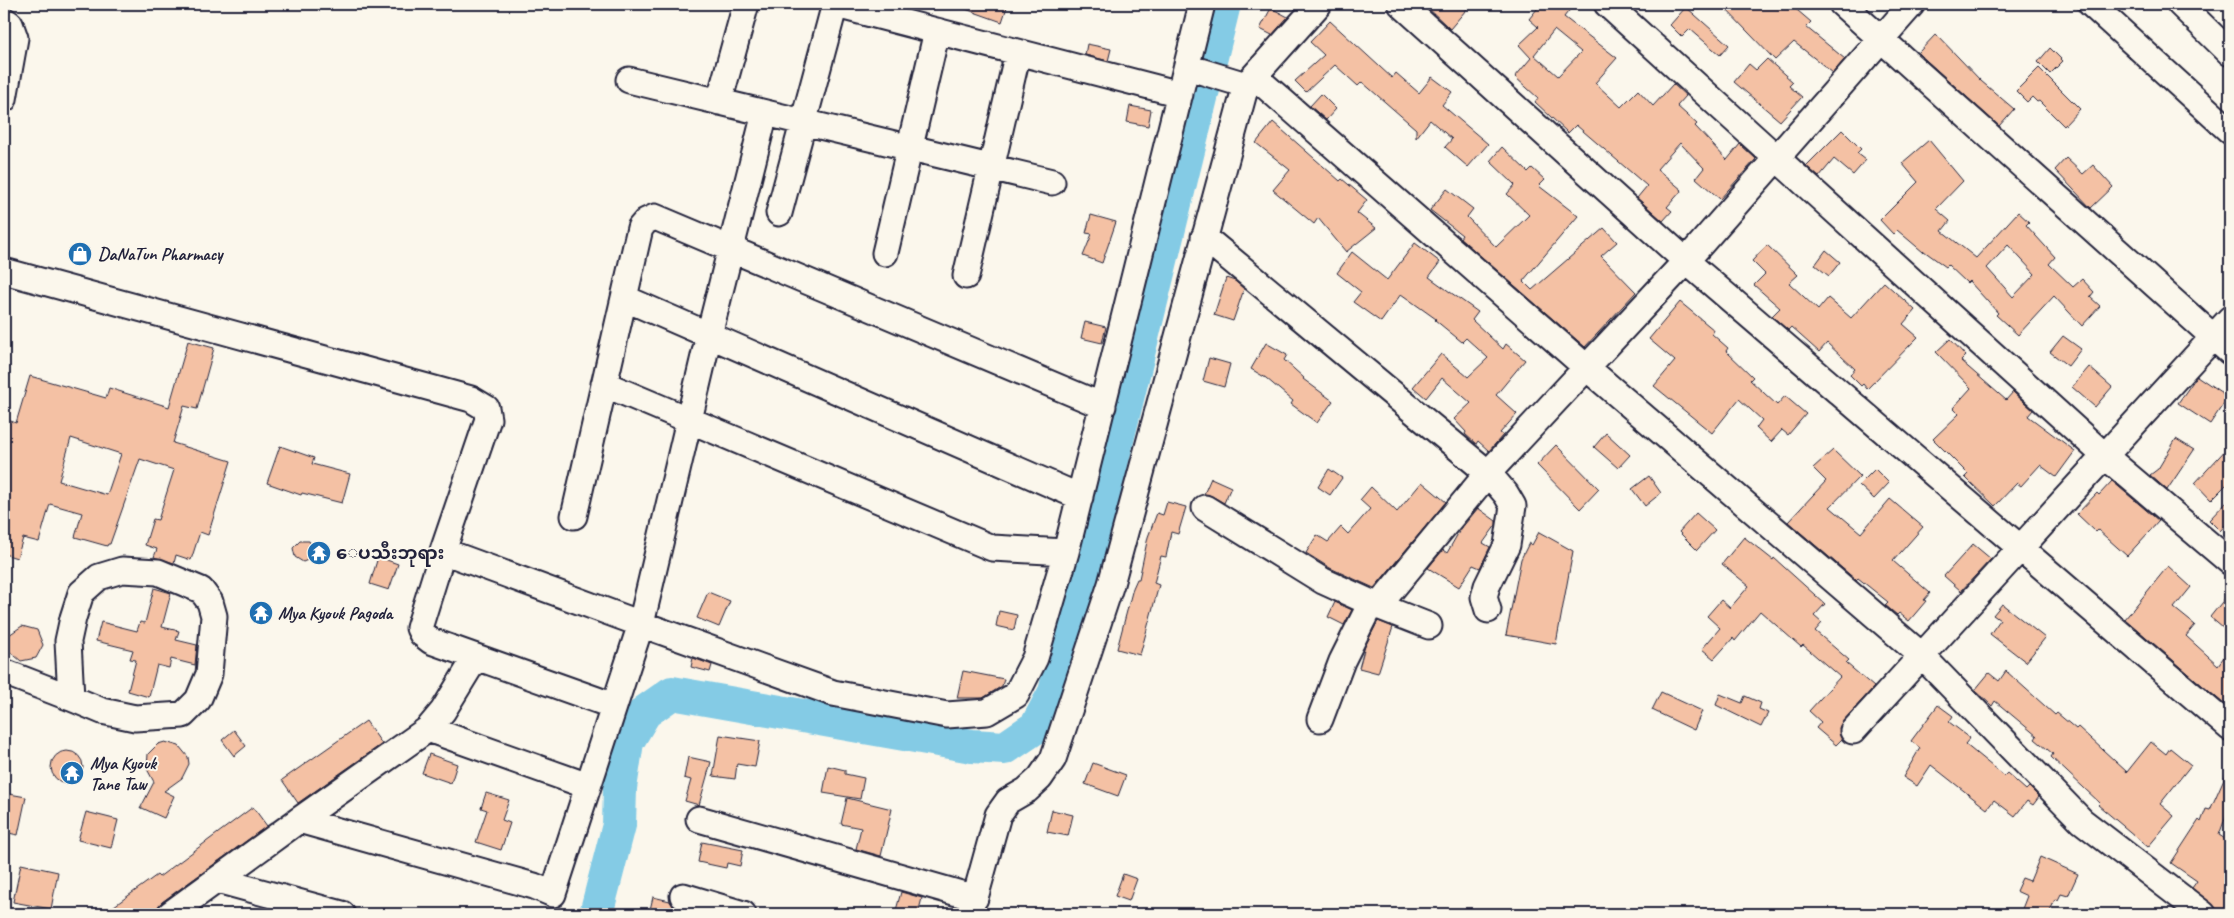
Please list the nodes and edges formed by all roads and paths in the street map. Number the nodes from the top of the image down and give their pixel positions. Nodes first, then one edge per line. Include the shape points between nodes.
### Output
1 (746, 4) edge
2 (834, 4) edge
3 (1202, 4) edge
4 (1319, 4) edge
5 (1401, 4) edge
6 (1607, 4) edge
7 (1842, 4) edge
8 (1912, 4) edge
9 (2091, 4) edge
10 (2180, 4) edge
11 (4, 20) edge
12 (937, 31) junction
13 (1881, 39) junction
14 (1018, 52) junction
15 (2230, 52) edge
16 (1192, 68) junction
17 (629, 80) dead end
18 (1243, 80) junction
19 (1180, 94) junction
20 (4, 99) edge
21 (719, 102) junction
22 (765, 113) junction
23 (803, 123) junction
24 (2230, 131) edge
25 (911, 147) junction
26 (1778, 158) junction
27 (991, 167) junction
28 (1052, 182) dead end
29 (779, 213) dead end
30 (1204, 237) junction
31 (731, 249) junction
32 (885, 253) dead end
33 (1686, 261) junction
34 (4, 271) edge
35 (966, 276) dead end
36 (624, 298) junction
37 (2230, 319) edge
38 (709, 335) junction
39 (2222, 344) edge
40 (1587, 368) junction
41 (604, 384) junction
42 (1103, 406) junction
43 (689, 421) junction
44 (2106, 457) junction
45 (1488, 474) junction
46 (1080, 497) junction
47 (1205, 508) dead end
48 (574, 516) dead end
49 (2021, 548) junction
50 (443, 552) junction
51 (1066, 552) junction
52 (2230, 562) edge
53 (1374, 605) junction
54 (1488, 610) dead end
55 (641, 624) junction
56 (1429, 626) dead end
57 (1921, 656) junction
58 (476, 657) junction
59 (4, 672) edge
60 (71, 698) junction
61 (614, 706) junction
62 (1320, 719) dead end
63 (2230, 728) edge
64 (428, 730) junction
65 (1853, 731) dead end
66 (588, 786) junction
67 (699, 819) dead end
68 (299, 820) junction
69 (217, 880) junction
70 (683, 896) dead end
71 (550, 904) edge
72 (973, 906) edge
73 (170, 914) edge
74 (342, 914) edge
75 (743, 914) edge
76 (2203, 914) edge

1 - 21 street
2 - 12 street
2 - 23 street
3 - 16 street
4 - 18 street
5 - 33 street
6 - 26 street
7 - 13 street
8 - 13 street
9 - 24 street
10 - 15 street
11 - 20 street via 10,24 15,38
12 - 14 street
12 - 25 street
13 - 26 street
13 - 39 street
14 - 19 street
14 - 27 street
16 - 18 street
16 - 19 street
17 - 21 street
18 - 30 street
18 - 40 street
19 - 42 street
21 - 22 street
22 - 23 street
22 - 31 street
23 - 25 street
23 - 29 street
25 - 27 street
25 - 32 street
26 - 33 street
26 - 44 street
27 - 28 street
27 - 35 street
30 - 45 street
30 - 72 street via 1111,584 1053,759 1040,778 1008,801 998,815
31 - 36 street via 655,217 646,221 640,228
31 - 38 street
31 - 42 street
33 - 40 street
33 - 49 street
34 - 50 street via 471,399 486,408 488,419
36 - 38 street
36 - 41 street
37 - 39 street
38 - 43 street
38 - 46 street
39 - 44 street
40 - 45 street
40 - 57 street
41 - 43 street
41 - 48 street
42 - 46 street
43 - 51 street via 992,548
43 - 55 street
44 - 49 street
44 - 52 street
45 - 53 street
45 - 54 street via 1513,506 1507,545 1484,597
46 - 51 street
47 - 53 street via 1322,581
49 - 57 street
49 - 63 street
50 - 55 street
50 - 58 street via 419,628 431,641
51 - 55 street via 1035,658 1016,695 986,712 948,715 833,693
53 - 56 street
53 - 62 street via 1342,661
55 - 61 street
57 - 65 street
57 - 76 street via 2082,821
58 - 61 street
58 - 64 street via 443,712
59 - 60 street
60 - 60 street via 102,711 134,718 183,715 198,700 209,674 214,616 210,602 201,590 158,572 122,570 99,577 82,593 73,618 68,641
61 - 66 street
64 - 66 street
64 - 68 street
66 - 71 street
67 - 72 street
68 - 69 street
68 - 71 street via 534,886
69 - 73 street
69 - 74 street
70 - 75 street

